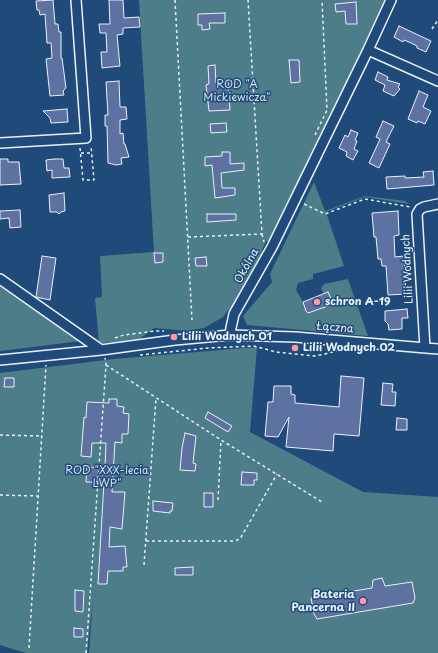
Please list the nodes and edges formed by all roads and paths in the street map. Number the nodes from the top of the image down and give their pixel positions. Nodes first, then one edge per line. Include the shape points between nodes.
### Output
1 (76, 0) edge
2 (174, 0) edge
3 (248, 0) edge
4 (322, 0) edge
5 (391, 0) edge
6 (438, 20) edge
7 (432, 29) dead end
8 (368, 50) junction
9 (438, 81) edge
10 (314, 137) dead end
11 (0, 143) edge
12 (81, 153) dead end
13 (92, 153) dead end
14 (302, 203) dead end
15 (438, 204) edge
16 (412, 207) dead end
17 (268, 235) dead end
18 (188, 237) junction
19 (264, 242) dead end
20 (0, 279) edge
21 (192, 320) dead end
22 (230, 335) junction
23 (425, 348) junction
24 (438, 349) edge
25 (341, 350) dead end
26 (103, 353) junction
27 (46, 355) junction
28 (134, 355) dead end
29 (110, 356) dead end
30 (0, 360) edge
31 (106, 365) junction
32 (156, 398) junction
33 (0, 435) edge
34 (42, 436) junction
35 (221, 440) junction
36 (277, 474) junction
37 (0, 495) edge
38 (38, 496) junction
39 (218, 500) dead end
40 (322, 502) dead end
41 (146, 541) junction
42 (144, 565) dead end
43 (29, 648) dead end
44 (86, 653) edge

1 - 11 street via 86,138
2 - 18 path
3 - 18 path via 262,234
4 - 10 path via 327,110
5 - 8 street, Okólna
6 - 7 path
8 - 9 street
8 - 22 street, Okólna via 272,247 234,314
12 - 13 path
14 - 16 path via 325,214 365,199
15 - 23 street, Lilii Wodnych via 424,206 417,214
17 - 19 path
18 - 21 path
20 - 26 street
22 - 23 street, Łączna via 295,337
22 - 26 street via 175,340
23 - 24 street, Łączna
25 - 28 path via 314,356 276,352 254,346
26 - 27 street
26 - 29 path
26 - 31 path
27 - 30 street
27 - 34 path
31 - 32 path
31 - 44 path
32 - 35 path
32 - 41 path
33 - 34 path
34 - 38 path
35 - 36 path
35 - 39 path
36 - 40 path
36 - 41 path via 242,538 234,541
37 - 38 path
38 - 43 path
41 - 42 path

